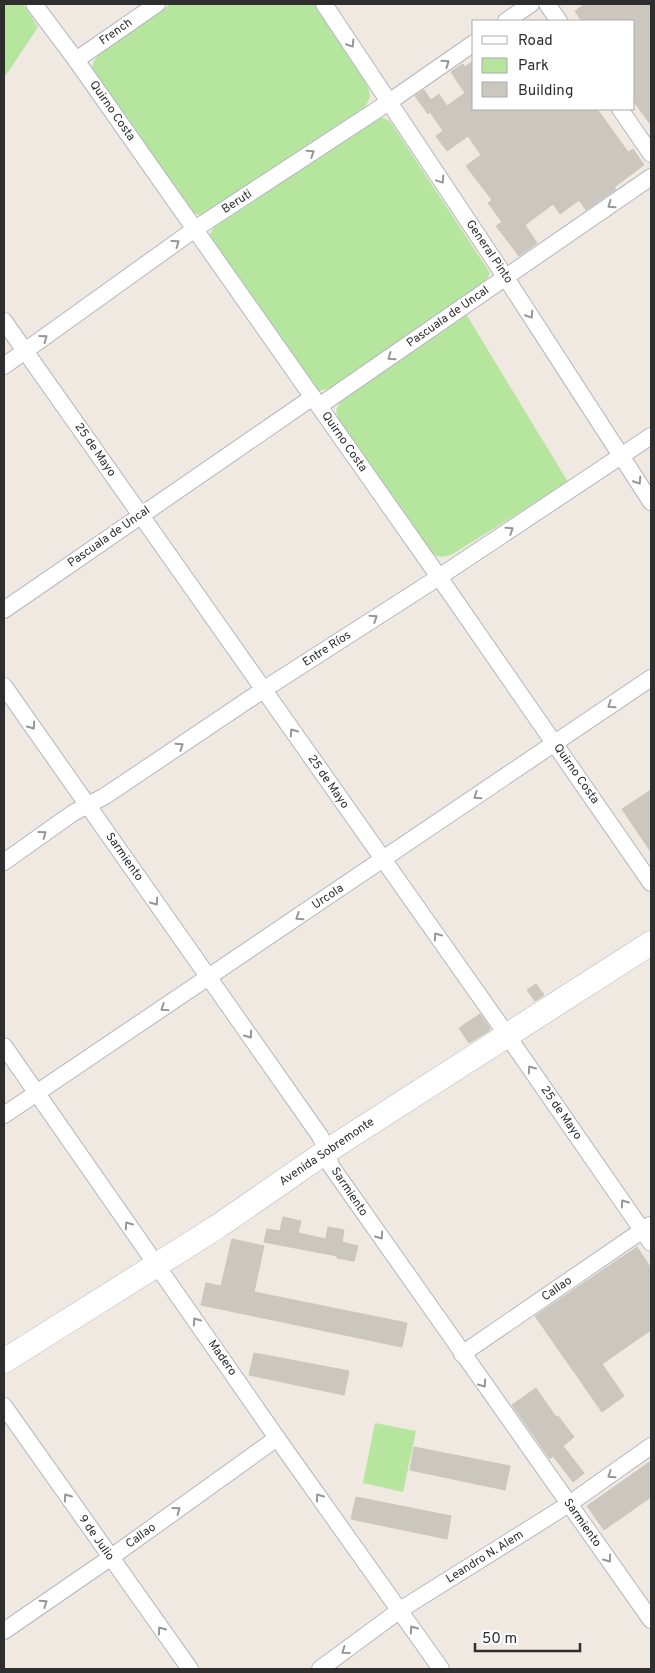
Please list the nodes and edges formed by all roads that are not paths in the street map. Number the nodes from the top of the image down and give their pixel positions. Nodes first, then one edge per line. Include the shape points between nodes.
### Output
1 (34, 4) edge
2 (157, 4) edge
3 (324, 4) edge
4 (531, 4) edge
5 (547, 4) edge
6 (507, 20) edge
7 (558, 20) edge
8 (472, 45) edge
9 (76, 60) junction
10 (389, 102) junction
11 (621, 110) edge
12 (651, 154) edge
13 (651, 177) edge
14 (195, 229) junction
15 (506, 278) junction
16 (4, 321) edge
17 (25, 352) junction
18 (4, 366) edge
19 (316, 401) junction
20 (651, 436) edge
21 (622, 456) junction
22 (651, 502) edge
23 (140, 516) junction
24 (439, 577) junction
25 (4, 610) edge
26 (651, 678) edge
27 (4, 686) edge
28 (263, 690) junction
29 (554, 743) junction
30 (87, 805) junction
31 (383, 860) junction
32 (4, 862) edge
33 (651, 883) edge
34 (651, 943) edge
35 (209, 978) junction
36 (507, 1034) junction
37 (4, 1046) edge
38 (37, 1094) junction
39 (4, 1115) edge
40 (327, 1151) junction
41 (648, 1232) edge
42 (156, 1265) junction
43 (462, 1354) junction
44 (4, 1361) edge
45 (4, 1406) edge
46 (9, 1422) edge
47 (277, 1438) junction
48 (651, 1446) edge
49 (569, 1504) junction
50 (110, 1558) junction
51 (400, 1610) junction
52 (651, 1620) edge
53 (4, 1631) edge
54 (190, 1669) edge
55 (320, 1669) edge
56 (442, 1669) edge

1 - 9 street, Quirno Costa
2 - 9 street, French
3 -> 10 street, General Pinto
4 - 6 street
5 - 7 street
10 -> 8 street, Beruti
9 - 14 street, Quirno Costa
14 -> 10 street, Beruti
10 -> 15 street, General Pinto
11 - 12 street
13 -> 15 street, Pascuala de Uncal
17 -> 14 street, Beruti
14 - 19 street, Quirno Costa
15 -> 19 street, Pascuala de Uncal
15 -> 21 street, General Pinto
16 - 17 street, 25 de Mayo
17 - 18 street, Beruti
17 - 23 street, 25 de Mayo
19 - 23 street, Pascuala de Uncal
19 - 24 street, Quirno Costa
20 - 21 street, Entre Ríos
21 -> 22 street, General Pinto
24 -> 21 street, Entre Ríos
23 - 25 street, Pascuala de Uncal
23 - 28 street, 25 de Mayo
28 -> 24 street, Entre Ríos
24 - 29 street, Quirno Costa
26 -> 29 street, Urcola
27 -> 30 street, Sarmiento
30 -> 28 street, Entre Ríos
31 -> 28 street, 25 de Mayo
29 -> 31 street, Urcola
29 - 33 street, Quirno Costa
32 -> 30 street, Entre Ríos
30 -> 35 street, Sarmiento
31 -> 35 street, Urcola
36 -> 31 street, 25 de Mayo
34 - 36 main road, Avenida Sobremonte
35 -> 38 street, Urcola
35 -> 40 street, Sarmiento via 320,1136
36 - 40 main road, Avenida Sobremonte
41 -> 36 street, 25 de Mayo
37 - 38 street, Madero
38 - 39 street, Urcola
42 -> 38 street, Madero
40 - 42 main road, Avenida Sobremonte
40 -> 43 street, Sarmiento via 331,1166
41 - 43 street, Callao
42 - 44 main road, Avenida Sobremonte
47 -> 42 street, Madero
43 -> 49 street, Sarmiento
45 - 46 street, 9 de Julio
50 -> 46 street, 9 de Julio
50 -> 47 street, Callao
51 -> 47 street, Madero
48 -> 49 street, Leandro N. Alem
49 - 51 street, Leandro N. Alem
49 -> 52 street, Sarmiento
53 -> 50 street, Callao
54 -> 50 street, 9 de Julio
51 -> 55 street, Leandro N. Alem
56 -> 51 street, Madero

